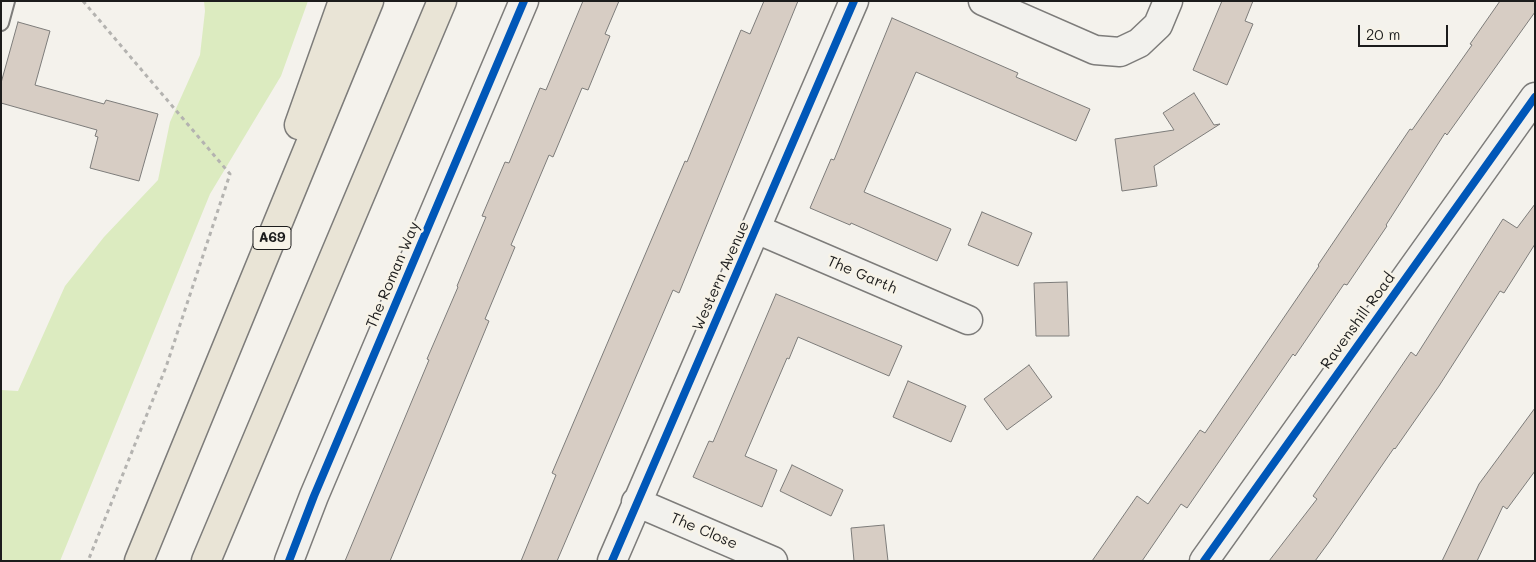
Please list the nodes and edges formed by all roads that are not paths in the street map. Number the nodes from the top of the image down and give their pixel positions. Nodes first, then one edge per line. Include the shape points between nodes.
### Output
1 (7, 1) edge
2 (343, 1) edge
3 (369, 1) edge
4 (442, 1) edge
5 (524, 1) edge
6 (854, 1) edge
7 (984, 1) edge
8 (1168, 1) edge
9 (1, 23) edge
10 (1533, 105) edge
11 (756, 229) junction
12 (968, 320) dead end
13 (175, 476) junction
14 (636, 502) junction
15 (139, 561) edge
16 (206, 561) edge
17 (289, 561) edge
18 (612, 561) edge
19 (772, 561) edge
20 (1204, 561) edge

1 - 9 lane
2 - 13 highway
3 - 13 highway, A69
4 - 16 highway
5 - 17 street, The Roman Way
6 - 11 street, Western Avenue
7 - 8 street via 1095,50 1120,52 1139,43 1158,25
10 - 20 street, Ravenshill Road
11 - 12 street, The Garth
11 - 14 street, Western Avenue
13 - 15 highway, A69
14 - 18 street, Western Avenue
14 - 19 street, The Close

